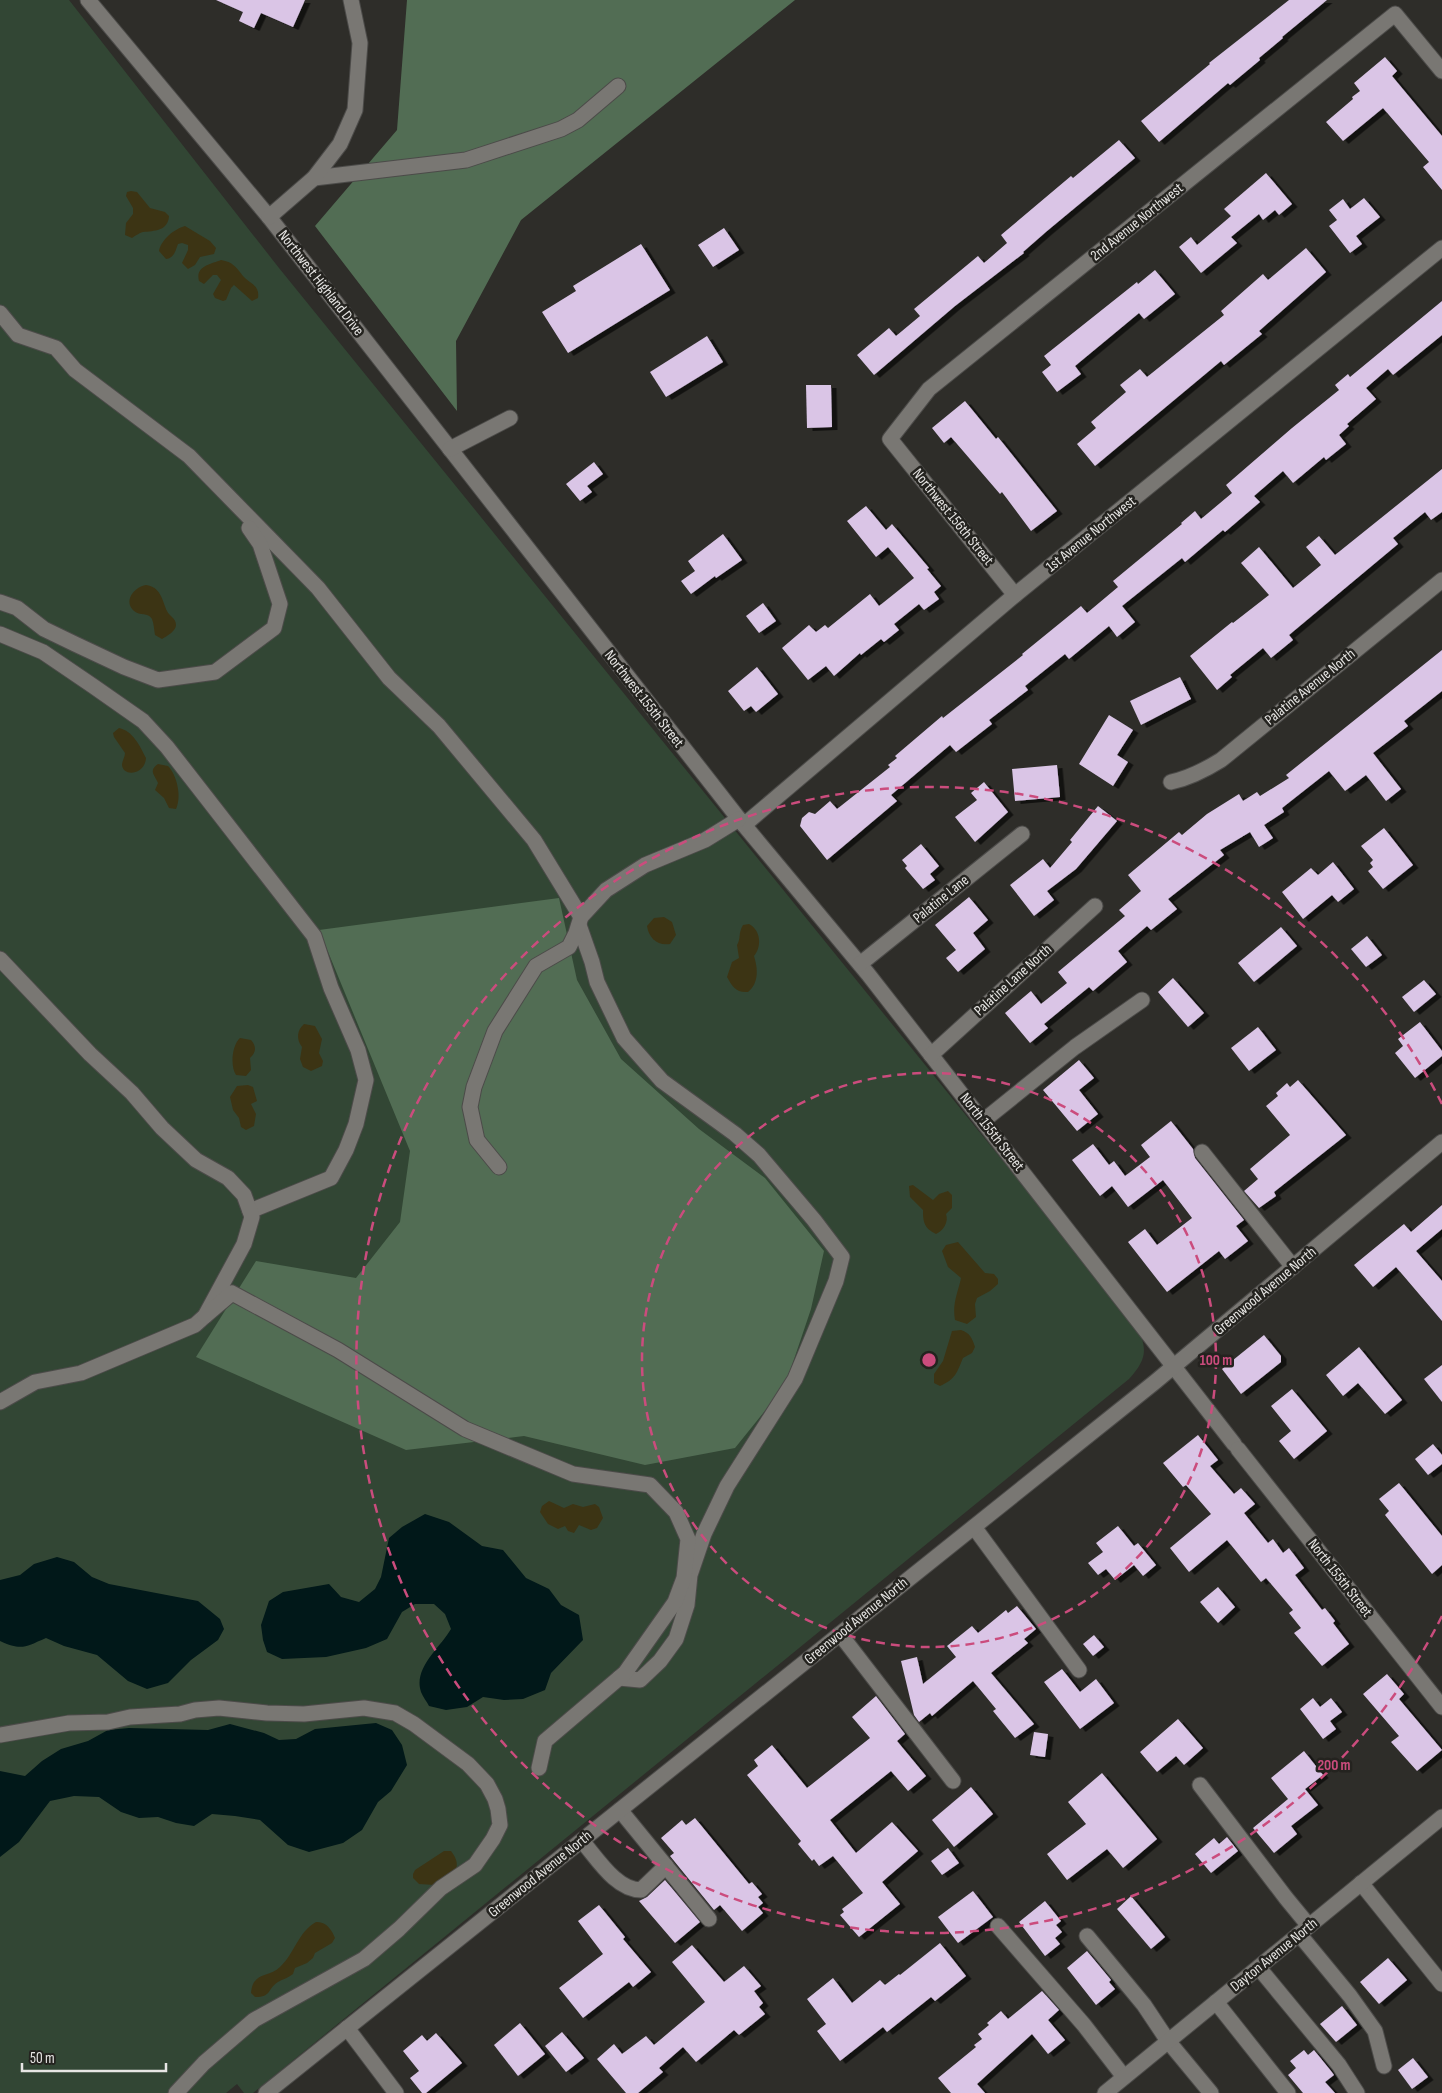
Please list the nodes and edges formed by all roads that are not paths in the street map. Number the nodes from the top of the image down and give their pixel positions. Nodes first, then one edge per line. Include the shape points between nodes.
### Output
1 (88, 0) edge
2 (351, 0) edge
3 (1442, 71) edge
4 (618, 86) dead end
5 (314, 178) junction
6 (269, 217) junction
7 (1442, 248) edge
8 (0, 313) edge
9 (510, 418) dead end
10 (890, 439) joint
11 (450, 449) junction
12 (222, 490) junction
13 (545, 572) joint
14 (1442, 580) edge
15 (1015, 595) junction
16 (0, 602) edge
17 (0, 634) edge
18 (1171, 782) dead end
19 (741, 822) junction
20 (1022, 834) dead end
21 (1095, 906) dead end
22 (580, 921) junction
23 (0, 959) edge
24 (860, 964) junction
25 (1142, 1000) dead end
26 (931, 1055) junction
27 (983, 1121) junction
28 (1442, 1142) edge
29 (1202, 1152) dead end
30 (498, 1167) dead end
31 (250, 1211) junction
32 (1293, 1267) junction
33 (205, 1316) junction
34 (1174, 1366) junction
35 (0, 1402) edge
36 (974, 1527) junction
37 (840, 1634) junction
38 (1079, 1670) dead end
39 (620, 1678) junction
40 (1442, 1707) edge
41 (0, 1735) edge
42 (539, 1768) dead end
43 (953, 1781) dead end
44 (1200, 1784) dead end
45 (620, 1810) junction
46 (1442, 1817) edge
47 (582, 1841) junction
48 (666, 1866) junction
49 (1361, 1883) junction
50 (709, 1919) dead end
51 (998, 1926) dead end
52 (1304, 1930) junction
53 (1086, 1936) dead end
54 (1259, 1968) junction
55 (1442, 1984) edge
56 (1216, 2002) junction
57 (347, 2028) junction
58 (1168, 2041) junction
59 (1384, 2066) dead end
60 (1124, 2077) junction
61 (176, 2093) edge
62 (266, 2093) edge
63 (396, 2093) edge
64 (1105, 2093) edge
65 (1211, 2093) edge
66 (1288, 2093) edge
67 (1357, 2093) edge

1 - 6 street, Northwest Highland Drive
2 - 5 street via 360,43 355,110 340,144
3 - 10 street, 2nd Avenue Northwest via 1395,14 929,389
4 - 5 street via 578,120 561,129 466,160
5 - 6 street
6 - 11 street, Northwest Highland Drive
7 - 15 street, 1st Avenue Northwest
8 - 12 street via 18,335 56,348 75,370 189,456
9 - 11 street
10 - 15 street, Northwest 156th Street
11 - 13 street, Northwest Highland Drive
12 - 16 street via 260,544 280,604 274,628 215,672 158,680 124,668 44,629 16,608
12 - 22 street via 318,588 389,678 439,726 502,801 534,840
13 - 19 street, Northwest 155th Street
14 - 18 street, Palatine Avenue North via 1221,760 1202,772
15 - 19 street, 1st Avenue Northwest
17 - 31 street via 43,652 143,722 173,754 314,936 331,988 358,1050 366,1080 356,1124 331,1178
19 - 22 street, 1st Avenue Northwest via 645,865 606,890
19 - 24 street, North 155th Street
20 - 24 street, Palatine Lane
21 - 26 street, Palatine Lane North
22 - 30 street, 1st Avenue Northwest via 569,947 536,966 521,989 495,1031 474,1087 470,1107 477,1140
22 - 39 street via 597,982 624,1038 662,1081 760,1155 842,1258 836,1281 795,1379 727,1486 704,1534 690,1574 687,1604 676,1638 660,1662 640,1680
23 - 31 street via 90,1054 132,1093 162,1128 196,1160 228,1178 244,1195
24 - 26 street, North 155th Street
25 - 27 street via 1075,1047
26 - 27 street, North 155th Street
27 - 34 street, North 155th Street
28 - 32 street, Greenwood Avenue North
29 - 32 street
31 - 33 street via 252,1217 244,1244
32 - 34 street, Greenwood Avenue North
33 - 35 street via 195,1325 148,1346 81,1373 36,1382
33 - 39 street via 232,1293 338,1350 465,1429 573,1474 650,1485 676,1512 688,1539 684,1578 675,1602
34 - 36 street, Greenwood Avenue North
34 - 40 street, North 155th Street
36 - 37 street, Greenwood Avenue North
36 - 38 street
37 - 43 street
37 - 45 street, Greenwood Avenue North
39 - 42 street via 545,1741
41 - 61 street via 69,1723 108,1722 219,1708 304,1714 364,1708 394,1713 414,1724 468,1764 487,1784 495,1799 500,1824 475,1865 441,1888 364,1959 254,2020 204,2063
44 - 52 street via 1286,1898
45 - 47 street, Greenwood Avenue North
45 - 48 street
46 - 49 street, Dayton Avenue North
47 - 48 street via 613,1877 632,1890 641,1890
47 - 57 street, Greenwood Avenue North
48 - 50 street
49 - 52 street, Dayton Avenue North
49 - 55 street
51 - 60 street via 1084,2025
52 - 54 street, Dayton Avenue North
52 - 59 street via 1375,2031
53 - 58 street via 1144,2005
54 - 56 street, Dayton Avenue North
54 - 67 street via 1339,2065
56 - 58 street, Dayton Avenue North
56 - 66 street
57 - 62 street, Greenwood Avenue North
57 - 63 street
58 - 60 street, Dayton Avenue North
58 - 65 street
60 - 64 street, Dayton Avenue North

